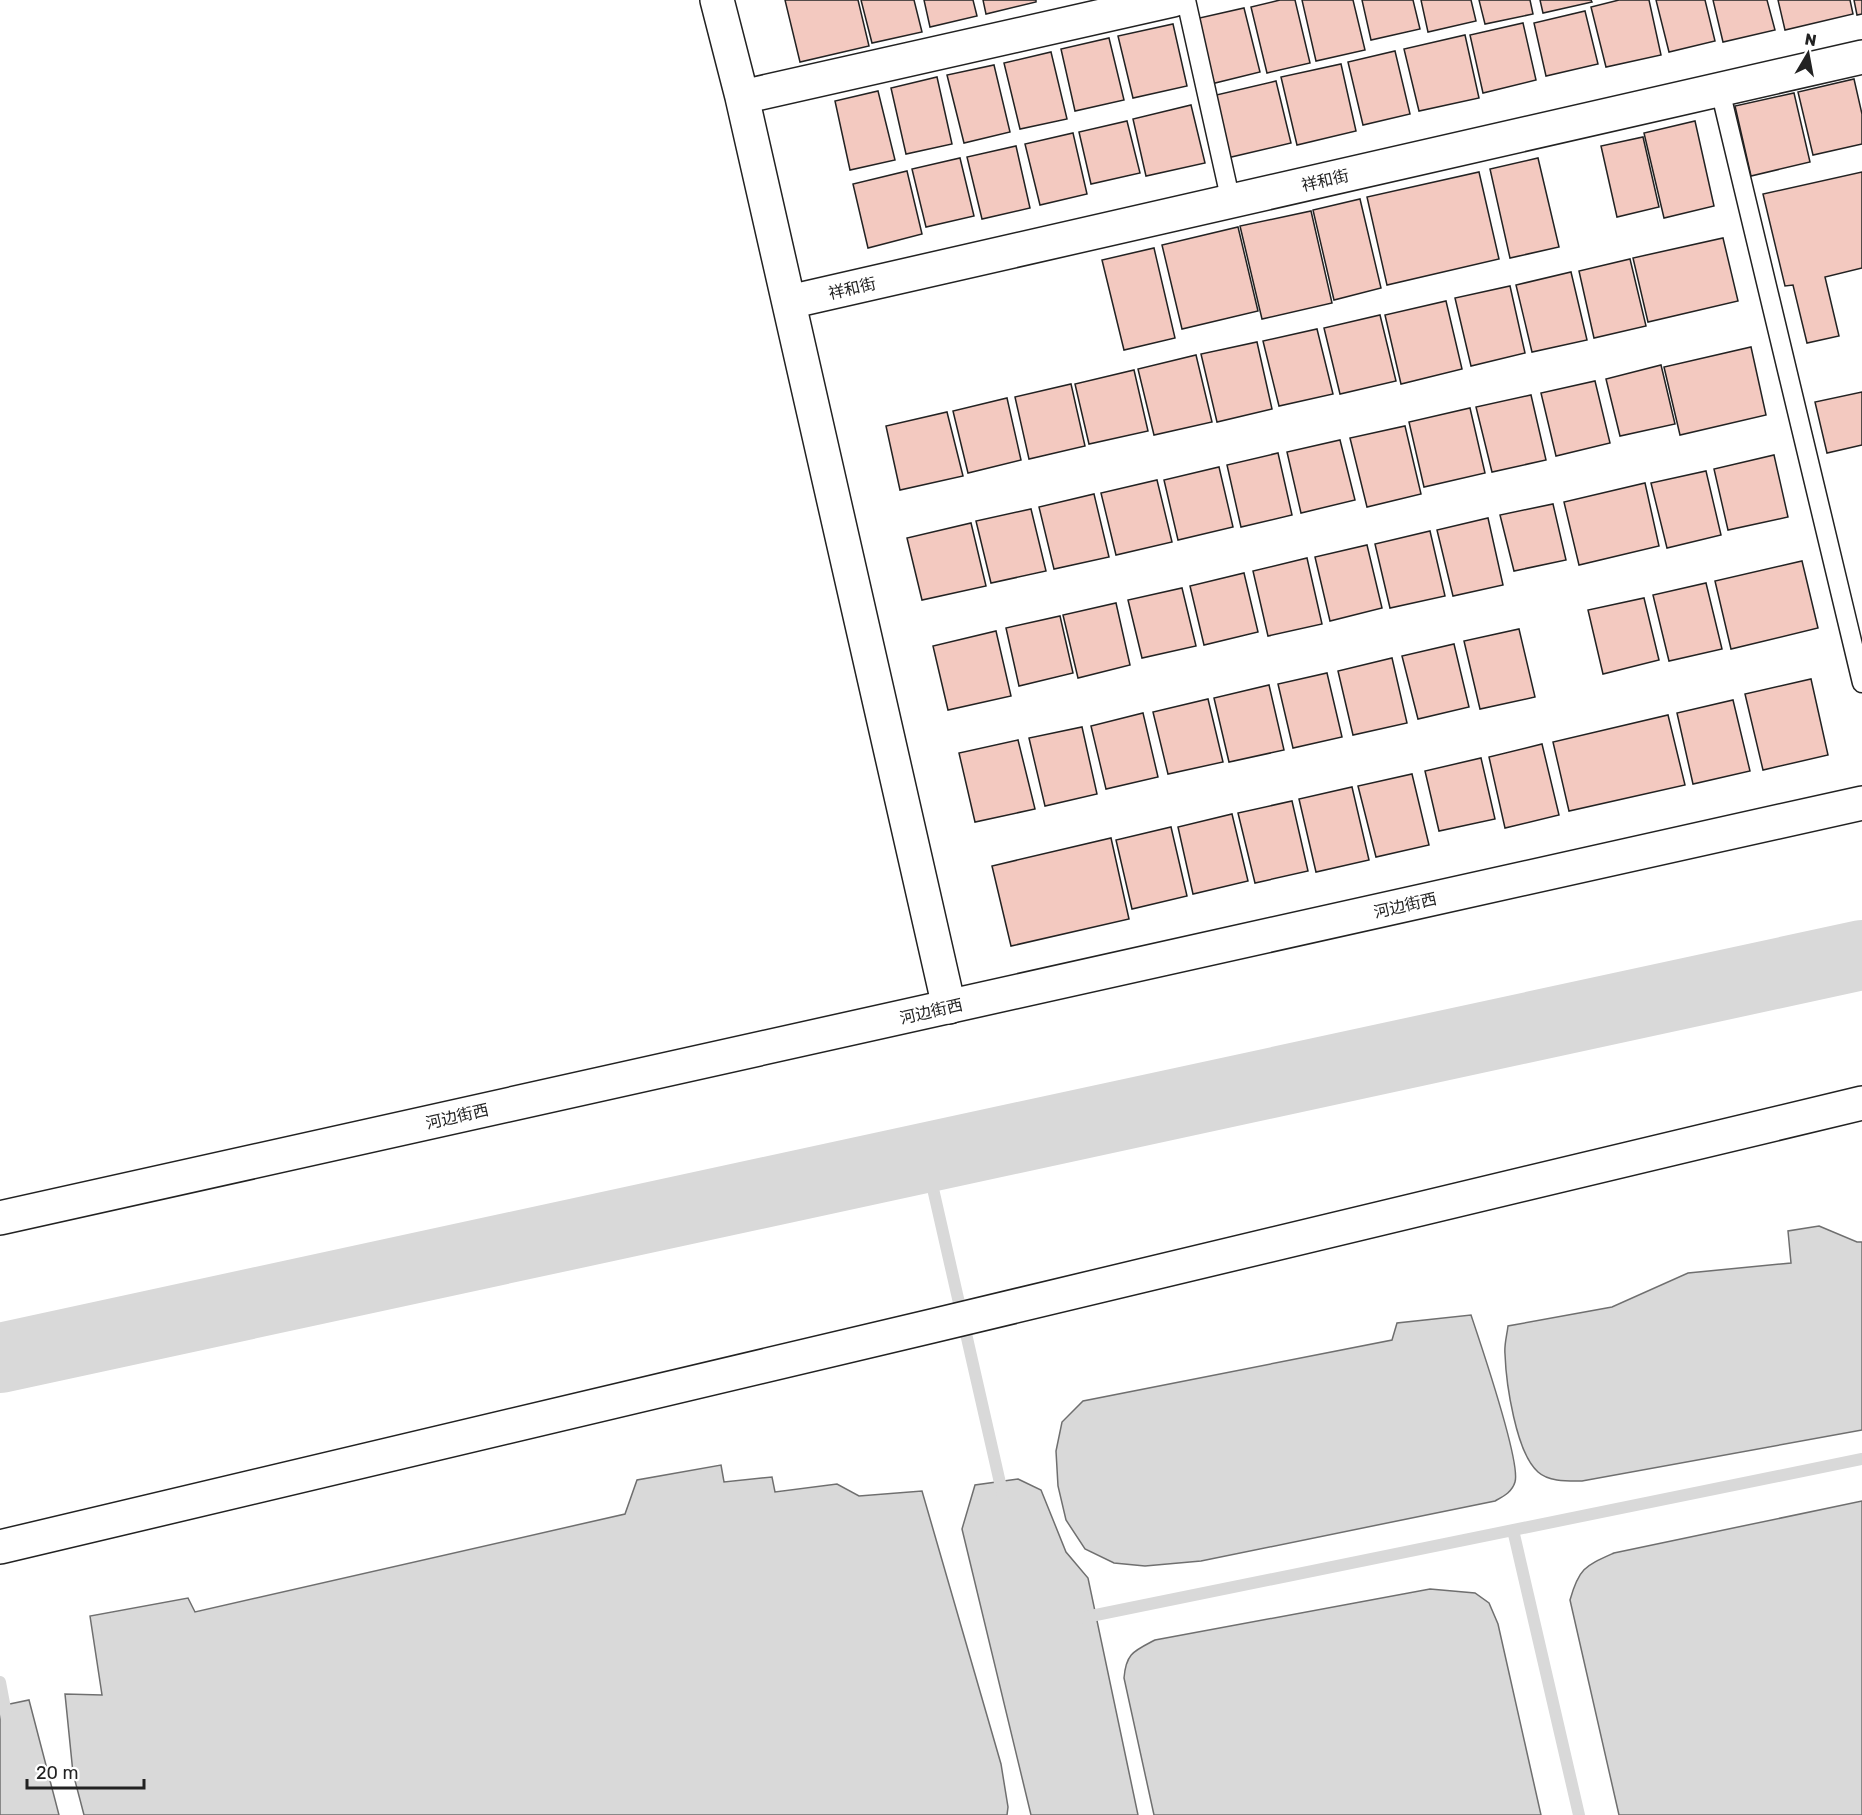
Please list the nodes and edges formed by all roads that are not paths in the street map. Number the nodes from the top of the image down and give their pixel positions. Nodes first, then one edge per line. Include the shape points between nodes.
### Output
1 (717, 0) edge
2 (1173, 0) edge
3 (1186, 0) edge
4 (1862, 57) edge
5 (1720, 90) junction
6 (742, 97) junction
7 (1231, 202) junction
8 (789, 302) junction
9 (1862, 682) edge
10 (1862, 803) edge
11 (949, 1007) junction
12 (1862, 1103) edge
13 (0, 1218) edge
14 (0, 1547) edge

1 - 6 street
2 - 6 street
3 - 7 lane
4 - 5 street, 祥和街
5 - 7 street, 祥和街
5 - 9 lane
6 - 8 street
7 - 8 street, 祥和街
8 - 11 street
10 - 11 street, 河边街西
11 - 13 street, 河边街西
12 - 14 street

